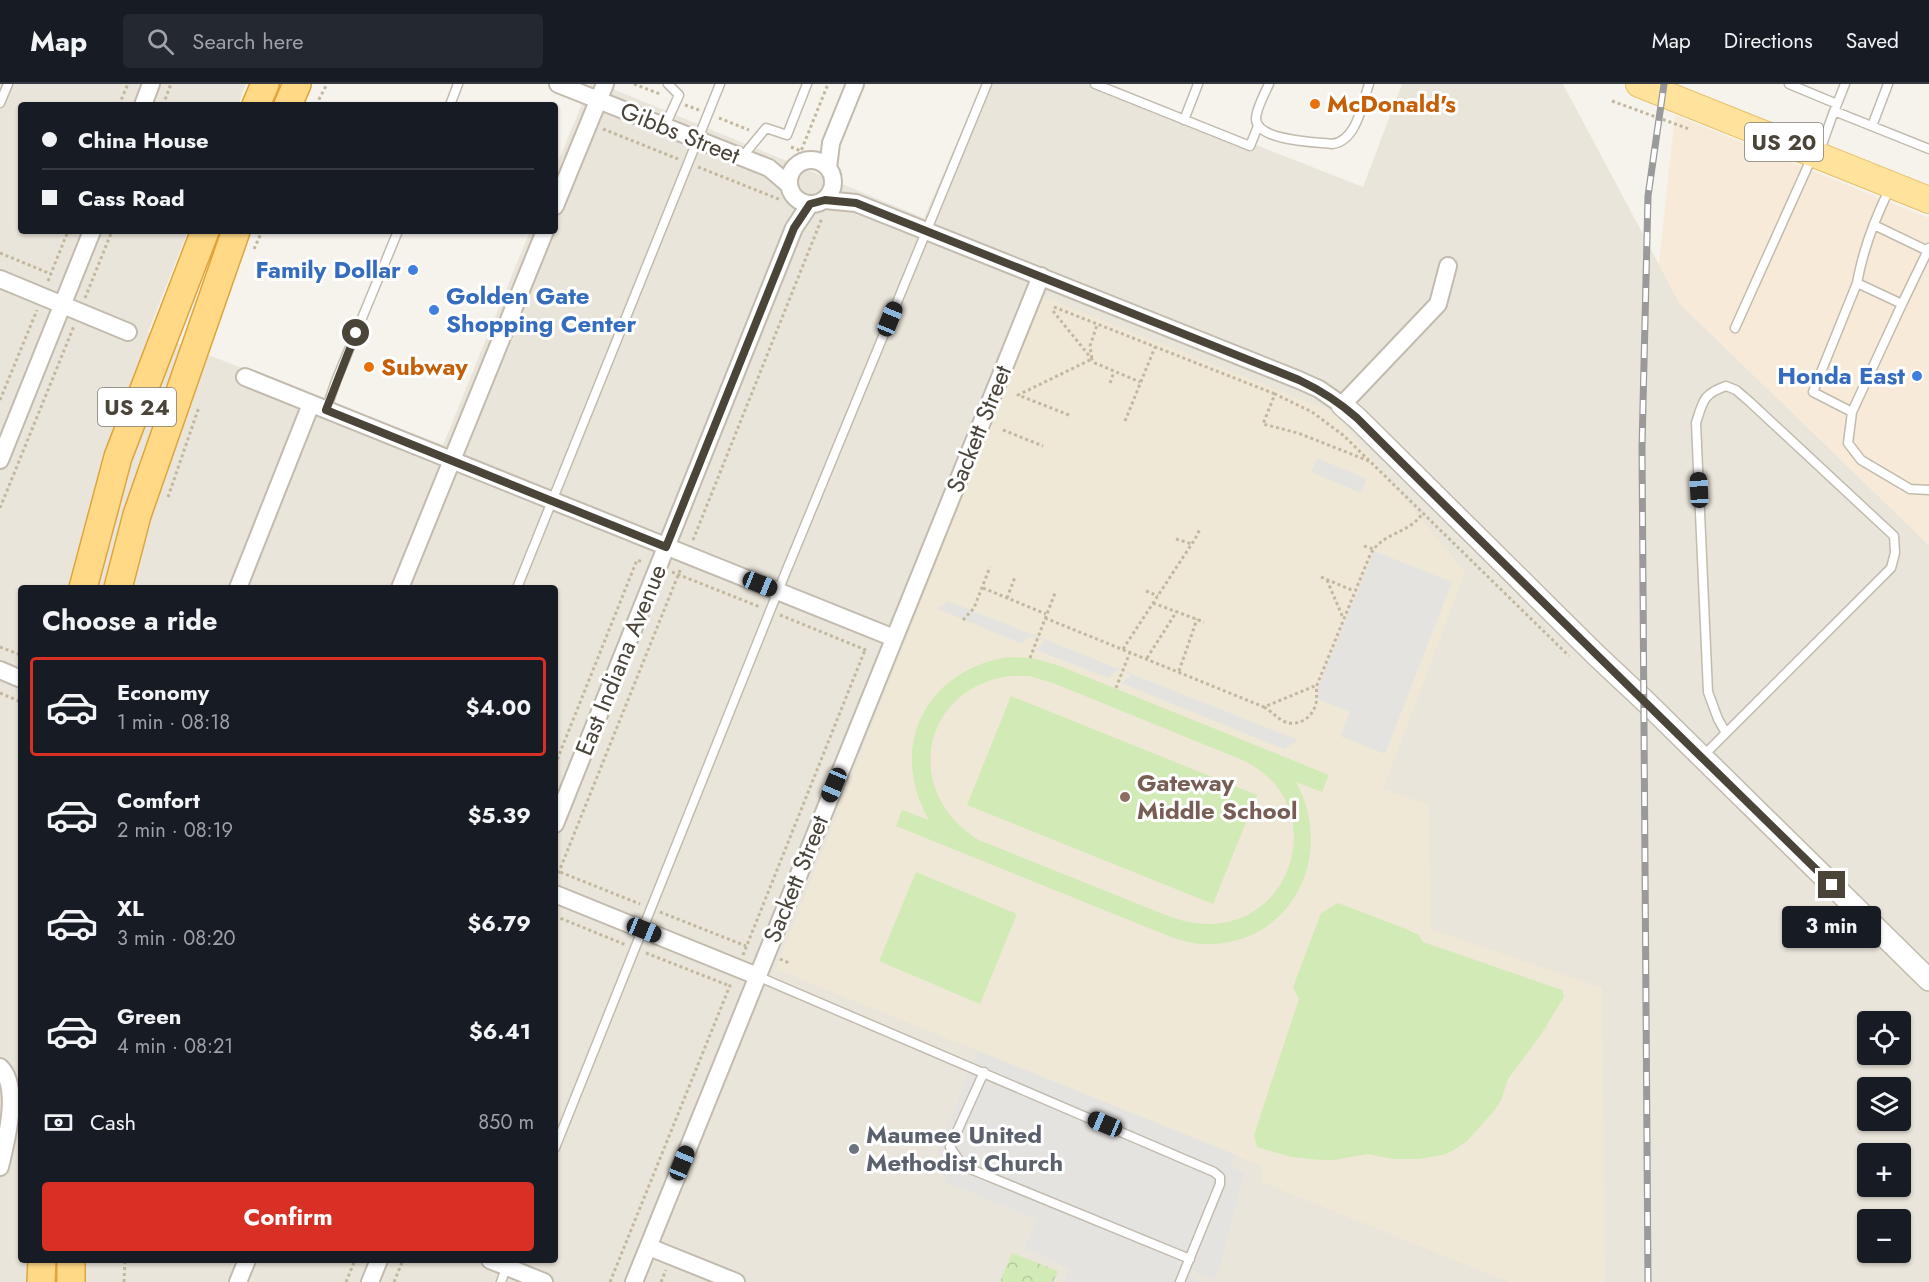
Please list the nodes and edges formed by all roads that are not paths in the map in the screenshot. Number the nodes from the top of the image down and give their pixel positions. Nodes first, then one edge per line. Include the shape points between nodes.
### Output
1 (8, 84) edge
2 (151, 84) edge
3 (265, 84) edge
4 (297, 84) edge
5 (458, 84) edge
6 (558, 84) edge
7 (605, 84) edge
8 (668, 84) edge
9 (720, 84) edge
10 (807, 84) edge
11 (855, 84) edge
12 (987, 84) edge
13 (1095, 84) edge
14 (1127, 84) edge
15 (1198, 84) edge
16 (1269, 84) edge
17 (1369, 84) edge
18 (1639, 84) edge
19 (1789, 84) edge
20 (1845, 84) edge
21 (1888, 84) edge
22 (1122, 95) junction
23 (598, 100) junction
24 (144, 102) edge
25 (257, 102) edge
26 (289, 102) edge
27 (451, 102) edge
28 (0, 103) edge
29 (1836, 108) junction
30 (1184, 120) junction
31 (666, 126) junction
32 (1258, 126) junction
33 (1872, 126) junction
34 (697, 139) junction
35 (831, 143) junction
36 (1929, 149) edge
37 (1816, 154) junction
38 (742, 157) junction
39 (804, 162) junction
40 (769, 168) junction
41 (830, 175) junction
42 (1891, 185) junction
43 (805, 197) junction
44 (558, 199) edge
45 (1929, 200) edge
46 (856, 203) junction
47 (1874, 225) junction
48 (926, 232) junction
49 (91, 234) edge
50 (204, 234) edge
51 (235, 234) edge
52 (397, 234) edge
53 (544, 234) edge
54 (1928, 249) edge
55 (1448, 266) dead end
56 (1041, 276) junction
57 (0, 279) edge
58 (1857, 283) junction
59 (63, 304) junction
60 (1902, 304) junction
61 (1735, 328) dead end
62 (128, 332) dead end
63 (244, 376) dead end
64 (1342, 405) junction
65 (318, 407) junction
66 (1852, 412) junction
67 (0, 460) edge
68 (452, 460) junction
69 (1929, 490) edge
70 (553, 501) junction
71 (666, 547) junction
72 (84, 585) edge
73 (119, 585) edge
74 (239, 585) edge
75 (401, 585) edge
76 (519, 585) edge
77 (778, 591) junction
78 (894, 638) junction
79 (0, 670) edge
80 (18, 678) edge
81 (1726, 733) junction
82 (1702, 757) junction
83 (558, 817) edge
84 (558, 895) edge
85 (644, 930) junction
86 (757, 976) junction
87 (1929, 980) edge
88 (2, 1069) edge
89 (984, 1072) junction
90 (558, 1141) edge
91 (0, 1167) edge
92 (649, 1247) junction
93 (1190, 1259) junction
94 (42, 1263) edge
95 (71, 1263) edge
96 (246, 1263) edge
97 (377, 1263) edge
98 (506, 1270) edge
99 (41, 1282) edge
100 (71, 1282) edge
101 (238, 1282) edge
102 (370, 1282) edge
103 (544, 1282) edge
104 (634, 1282) edge
105 (736, 1282) edge
106 (1180, 1282) edge

1 - 28 lane
2 - 24 street
3 - 25 highway
4 - 26 highway
5 - 27 lane
6 - 23 street, Gibbs Street
7 - 23 street
8 - 31 lane via 680,95
9 - 34 lane
10 - 38 lane via 787,135 766,128
11 - 35 street
12 - 48 lane
13 - 22 lane
14 - 22 lane
15 - 30 lane
16 - 32 lane via 1256,117
17 - 32 lane via 1352,131 1338,143 1288,139
18 - 37 main road, US 20
19 - 29 lane
20 - 29 lane
21 - 33 lane
22 - 30 lane
23 - 31 street, Gibbs Street
23 - 44 street
29 - 33 lane
29 - 37 lane
30 - 32 lane via 1250,146
31 - 34 street, Gibbs Street
33 - 36 lane
34 - 38 street, Gibbs Street
34 - 70 lane
35 - 39 street
35 - 41 street
37 - 42 main road, US 20
37 - 61 lane
38 - 40 street, Gibbs Street
39 - 40 street, Gibbs Street
39 - 41 street via 819,161
39 - 43 street via 792,170
40 - 43 street, Gibbs Street
41 - 43 street via 829,195
41 - 46 street
42 - 45 main road, US 20
42 - 47 lane
43 - 46 street
43 - 71 street, East Indiana Avenue
46 - 48 street
47 - 54 lane
47 - 58 lane
48 - 56 street
48 - 77 lane
49 - 59 street
50 - 72 highway, US 24 via 118,458
51 - 73 highway, US 24 via 137,515
52 - 65 lane via 336,381
53 - 68 street
54 - 60 lane
55 - 64 street via 1438,304
56 - 64 street via 1299,380
56 - 78 street, Sackett Street
57 - 59 street
58 - 60 lane
58 - 66 lane via 1812,392
59 - 62 street
59 - 67 street
60 - 66 lane
63 - 65 street
64 - 82 street
65 - 68 street
65 - 74 street
66 - 69 lane via 1848,443 1862,460 1910,489
68 - 70 street
68 - 75 street
70 - 71 street
70 - 76 lane
71 - 77 street
71 - 83 street, East Indiana Avenue
77 - 78 street
77 - 85 lane
78 - 86 street, Sackett Street
79 - 80 street
81 - 81 lane via 1891,568 1895,553 1894,536 1750,402 1726,386 1710,392 1696,423 1708,692
81 - 82 lane
82 - 87 street
84 - 85 street
85 - 86 street
85 - 90 lane
86 - 89 lane
86 - 92 street, Sackett Street
88 - 91 street via 11,1097
89 - 93 lane via 1205,1167 1220,1177
89 - 93 lane via 951,1147 963,1166
92 - 104 street, Sackett Street
92 - 105 street
93 - 106 lane
94 - 99 highway
95 - 100 highway
96 - 101 street
97 - 102 street
98 - 103 street

